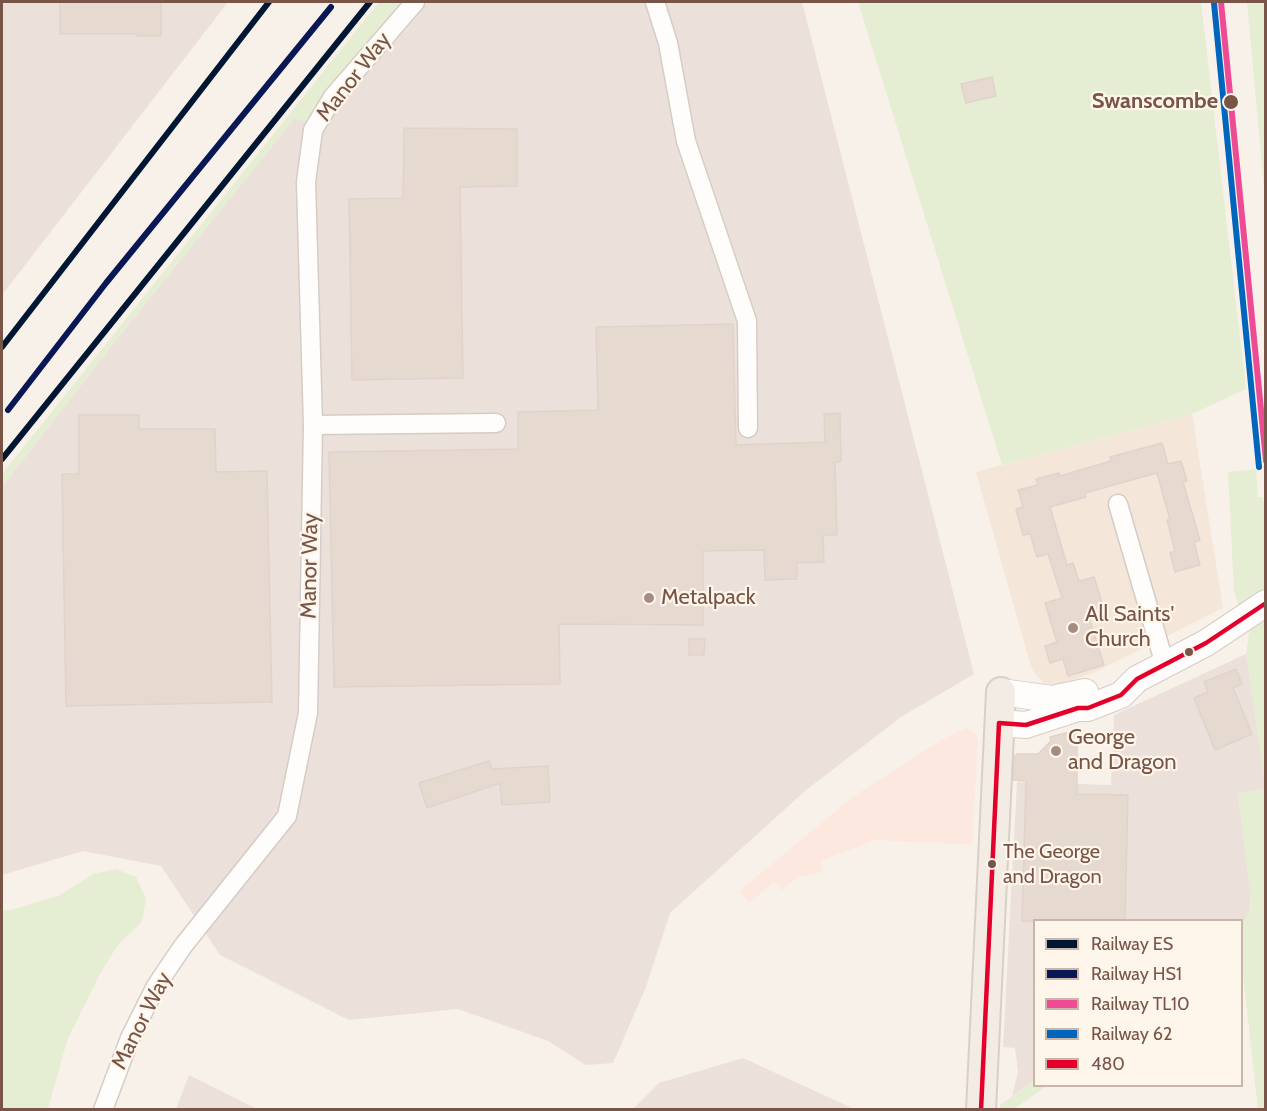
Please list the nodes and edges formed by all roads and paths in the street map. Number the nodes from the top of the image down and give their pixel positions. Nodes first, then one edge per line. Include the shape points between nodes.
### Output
1 (415, 2) edge
2 (655, 2) edge
3 (496, 423) dead end
4 (313, 425) junction
5 (748, 428) dead end
6 (1118, 504) dead end
7 (1266, 603) edge
8 (1165, 665) junction
9 (1137, 679) junction
10 (999, 717) junction
11 (103, 1110) edge
12 (981, 1110) edge

1 - 4 street, Manor Way via 333,97 313,130 306,182
2 - 5 street via 668,43 686,141 747,321
3 - 4 street
4 - 11 street, Manor Way via 308,713 287,816 183,946 156,986 130,1038
6 - 8 street
7 - 8 main road
8 - 9 main road
9 - 10 main road via 1120,680 1059,699 1035,698
9 - 10 main road via 1122,695 1088,708 1080,717
10 - 12 main road

